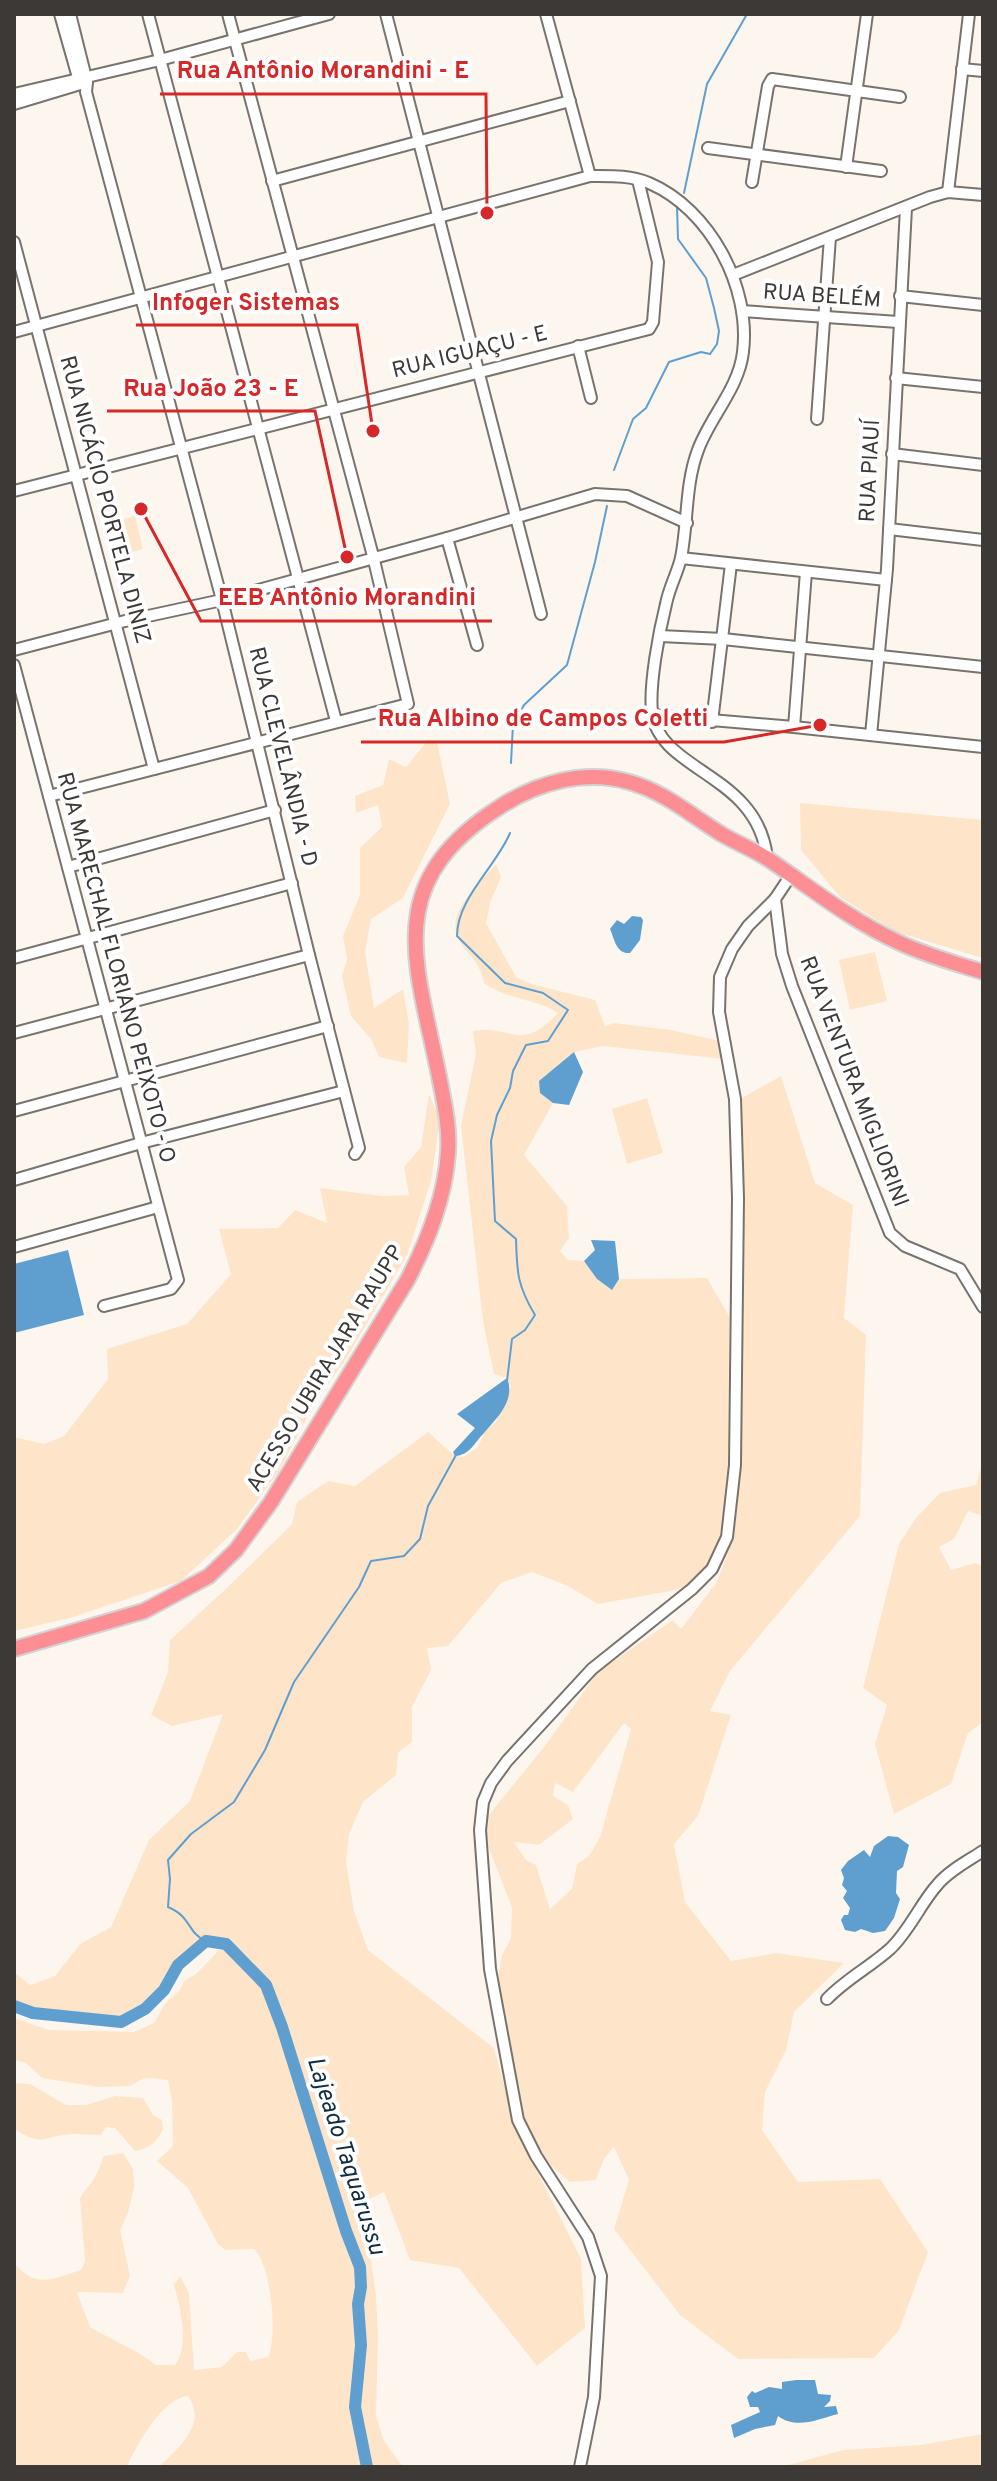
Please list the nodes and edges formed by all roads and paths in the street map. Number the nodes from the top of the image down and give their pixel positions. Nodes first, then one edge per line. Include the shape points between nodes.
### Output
1 (60, 14) edge
2 (70, 14) edge
3 (148, 14) edge
4 (228, 14) edge
5 (329, 14) edge
6 (386, 14) edge
7 (546, 14) edge
8 (867, 14) edge
9 (969, 14) edge
10 (235, 40) junction
11 (160, 60) junction
12 (962, 69) junction
13 (983, 71) edge
14 (84, 82) junction
15 (857, 91) junction
16 (14, 94) edge
17 (900, 97) dead end
18 (570, 101) junction
19 (14, 104) edge
20 (419, 141) junction
21 (708, 148) dead end
22 (757, 154) junction
23 (846, 167) junction
24 (881, 171) dead end
25 (590, 176) junction
26 (638, 180) junction
27 (272, 181) junction
28 (752, 182) dead end
29 (948, 192) junction
30 (983, 195) edge
31 (906, 208) junction
32 (439, 217) junction
33 (830, 237) junction
34 (14, 242) edge
35 (291, 257) junction
36 (733, 275) junction
37 (217, 277) junction
38 (900, 296) junction
39 (141, 297) junction
40 (983, 305) edge
41 (742, 311) junction
42 (824, 317) junction
43 (898, 322) junction
44 (36, 326) junction
45 (14, 332) edge
46 (578, 346) junction
47 (479, 371) junction
48 (896, 378) junction
49 (983, 387) edge
50 (591, 398) dead end
51 (333, 409) junction
52 (817, 419) dead end
53 (258, 428) junction
54 (180, 448) junction
55 (892, 454) junction
56 (983, 465) edge
57 (76, 475) junction
58 (14, 491) edge
59 (518, 518) junction
60 (687, 523) junction
61 (889, 529) junction
62 (447, 538) junction
63 (983, 540) edge
64 (373, 556) junction
65 (681, 558) junction
66 (731, 564) junction
67 (806, 572) junction
68 (297, 578) junction
69 (886, 580) junction
70 (222, 600) junction
71 (541, 614) dead end
72 (116, 624) junction
73 (660, 636) junction
74 (723, 639) junction
75 (477, 645) dead end
76 (800, 647) junction
77 (14, 650) edge
78 (879, 656) junction
79 (14, 665) edge
80 (983, 667) edge
81 (652, 715) junction
82 (336, 721) junction
83 (712, 722) junction
84 (794, 727) junction
85 (871, 735) junction
86 (257, 741) junction
87 (983, 747) edge
88 (154, 769) junction
89 (49, 796) junction
90 (275, 810) junction
91 (767, 858) junction
92 (68, 867) junction
93 (791, 875) junction
94 (292, 883) junction
95 (775, 899) junction
96 (86, 937) junction
97 (309, 955) junction
98 (14, 958) edge
99 (983, 972) edge
100 (106, 1010) junction
101 (328, 1026) junction
102 (14, 1033) edge
103 (125, 1080) junction
104 (344, 1091) junction
105 (14, 1111) edge
106 (141, 1143) junction
107 (355, 1154) dead end
108 (14, 1180) edge
109 (158, 1207) junction
110 (14, 1247) edge
111 (104, 1306) dead end
112 (983, 1307) edge
113 (14, 1649) edge
114 (983, 1851) edge
115 (827, 1999) dead end
116 (580, 2467) edge

1 - 14 street, RUA CLEVELÂNDIA - D
2 - 14 street, RUA CLEVELÂNDIA - D
3 - 11 street
4 - 10 street
5 - 10 street
6 - 20 street
7 - 18 street
8 - 15 street
9 - 12 street
10 - 11 street
10 - 27 street
11 - 14 street
11 - 37 street
12 - 13 street
12 - 29 street
14 - 16 street
14 - 19 street
14 - 39 street, RUA CLEVELÂNDIA - D
15 - 17 street
15 - 22 street via 772,79
15 - 23 street
18 - 20 street
18 - 25 street
20 - 27 street
20 - 32 street
21 - 22 street
22 - 23 street
22 - 28 street
23 - 24 street
25 - 26 street
25 - 32 street
26 - 36 street via 674,195 691,210
26 - 46 street, RUA IGUAÇU - E via 658,262 651,326
27 - 35 street
29 - 30 street
29 - 31 street
31 - 33 street
31 - 38 street, RUA PIAUÍ
32 - 35 street
32 - 47 street
33 - 36 street
33 - 42 street
34 - 44 street, RUA NICÁCIO PORTELA DINIZ
35 - 37 street
35 - 51 street
36 - 41 street
37 - 39 street
37 - 53 street
38 - 40 street
38 - 43 street, RUA PIAUÍ
39 - 44 street
39 - 54 street, RUA CLEVELÂNDIA - D
41 - 42 street, RUA BELÉM
41 - 60 street via 741,362 696,454
42 - 43 street, RUA BELÉM
42 - 52 street
43 - 48 street, RUA PIAUÍ
44 - 45 street
44 - 57 street, RUA NICÁCIO PORTELA DINIZ
46 - 47 street, RUA IGUAÇU - E
46 - 50 street
47 - 51 street, RUA IGUAÇU - E
47 - 59 street
48 - 49 street
48 - 55 street, RUA PIAUÍ
51 - 53 street, RUA IGUAÇU - E
51 - 64 street
53 - 54 street, RUA IGUAÇU - E
53 - 68 street
54 - 57 street, RUA IGUAÇU - E
54 - 70 street, RUA CLEVELÂNDIA - D
55 - 56 street
55 - 61 street, RUA PIAUÍ
57 - 58 street, RUA IGUAÇU - E
57 - 72 street, RUA NICÁCIO PORTELA DINIZ
59 - 60 street via 572,499 613,493
59 - 62 street
59 - 71 street
60 - 65 street
61 - 63 street
61 - 69 street, RUA PIAUÍ
62 - 64 street
62 - 75 street
64 - 68 street
64 - 82 street via 408,704
65 - 66 street
65 - 73 street
66 - 67 street
66 - 74 street
67 - 69 street
67 - 76 street
68 - 70 street
68 - 82 street
69 - 78 street, RUA PIAUÍ
70 - 72 street
70 - 86 street, RUA CLEVELÂNDIA - D
72 - 77 street
72 - 88 street, RUA NICÁCIO PORTELA DINIZ
73 - 74 street
73 - 81 street
74 - 76 street
74 - 83 street
76 - 78 street
76 - 84 street
78 - 80 street
78 - 85 street, RUA PIAUÍ
79 - 89 street, RUA MARECHAL FLORIANO PEIXOTO - O
81 - 83 street
81 - 91 street via 666,743 747,805
82 - 86 street
83 - 84 street
84 - 85 street
85 - 87 street
86 - 88 street
86 - 90 street, RUA CLEVELÂNDIA - D
88 - 89 street
89 - 92 street, RUA MARECHAL FLORIANO PEIXOTO - O
90 - 92 street
90 - 94 street, RUA CLEVELÂNDIA - D
91 - 93 highway, ACESSO UBIRAJARA RAUPP
91 - 113 highway, ACESSO UBIRAJARA RAUPP via 651,788 604,777 564,779 519,794 448,852 428,877 414,931 417,972 447,1117 448,1153 442,1193 408,1279 271,1502 209,1576 144,1611
92 - 96 street, RUA MARECHAL FLORIANO PEIXOTO - O
93 - 95 street
93 - 99 highway, ACESSO UBIRAJARA RAUPP via 896,942
94 - 96 street
94 - 97 street, RUA CLEVELÂNDIA - D
95 - 112 street, RUA VENTURA MIGLIORINI via 792,986 890,1233 905,1246 960,1269
95 - 116 street via 748,926 720,977 719,1012 735,1099 738,1198 735,1465 727,1537 712,1569 592,1669 507,1761 483,1802 480,1830 490,1969 518,2120 588,2237 601,2276 594,2397
96 - 98 street
96 - 100 street, RUA MARECHAL FLORIANO PEIXOTO - O
97 - 100 street
97 - 101 street, RUA CLEVELÂNDIA - D
100 - 102 street
100 - 103 street, RUA MARECHAL FLORIANO PEIXOTO - O
101 - 103 street
101 - 104 street, RUA CLEVELÂNDIA - D
103 - 105 street
103 - 106 street, RUA MARECHAL FLORIANO PEIXOTO - O
104 - 106 street
104 - 107 street, RUA CLEVELÂNDIA - D via 359,1148
106 - 108 street
106 - 109 street, RUA MARECHAL FLORIANO PEIXOTO - O
109 - 110 street
109 - 111 street, RUA MARECHAL FLORIANO PEIXOTO - O via 178,1280 171,1289
114 - 115 street via 944,1878 889,1950

